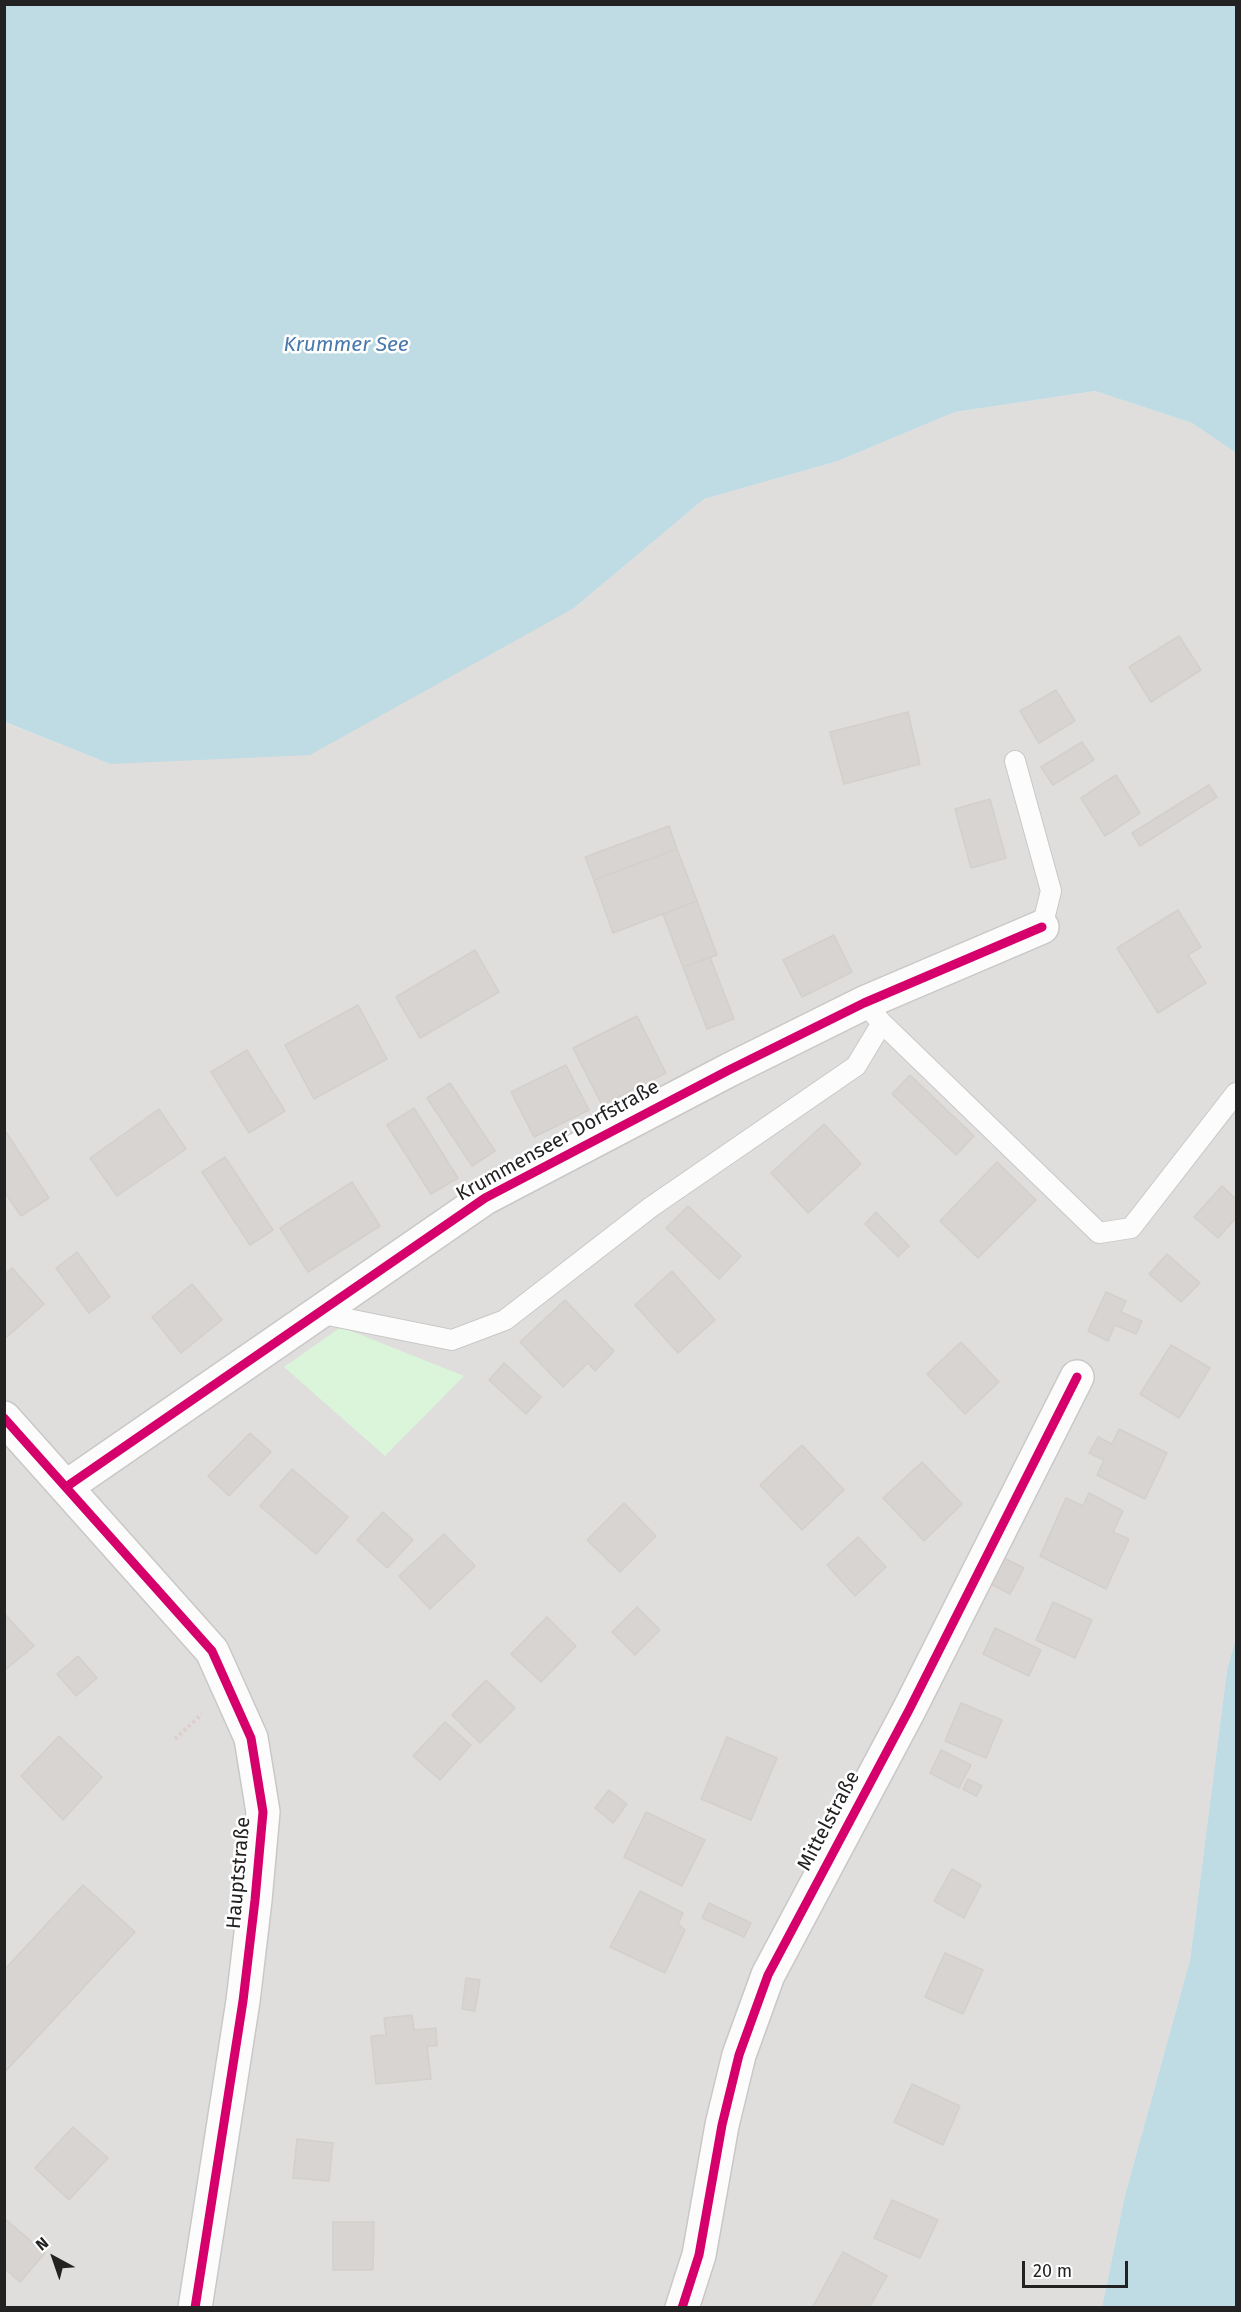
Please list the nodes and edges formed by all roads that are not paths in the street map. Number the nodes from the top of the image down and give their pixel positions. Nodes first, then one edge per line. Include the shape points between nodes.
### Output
1 (1015, 761) dead end
2 (1042, 927) joint
3 (873, 1013) junction
4 (1236, 1094) edge
5 (318, 1313) junction
6 (1077, 1377) dead end
7 (4, 1418) edge
8 (66, 1487) junction
9 (195, 2307) edge
10 (682, 2307) edge

1 - 2 lane via 1051,891
2 - 3 street, Krummenseer Dorfstraße
3 - 4 lane via 1099,1233 1131,1228
3 - 5 street, Krummenseer Dorfstraße via 729,1070 485,1198
3 - 5 lane via 856,1066 651,1206 505,1320 452,1340
5 - 8 street, Krummenseer Dorfstraße
6 - 10 street, Mittelstraße via 909,1710 768,1975 736,2067 699,2255
7 - 8 street, Hauptstraße
8 - 9 street, Hauptstraße via 212,1651 251,1738 262,1802 244,1989

